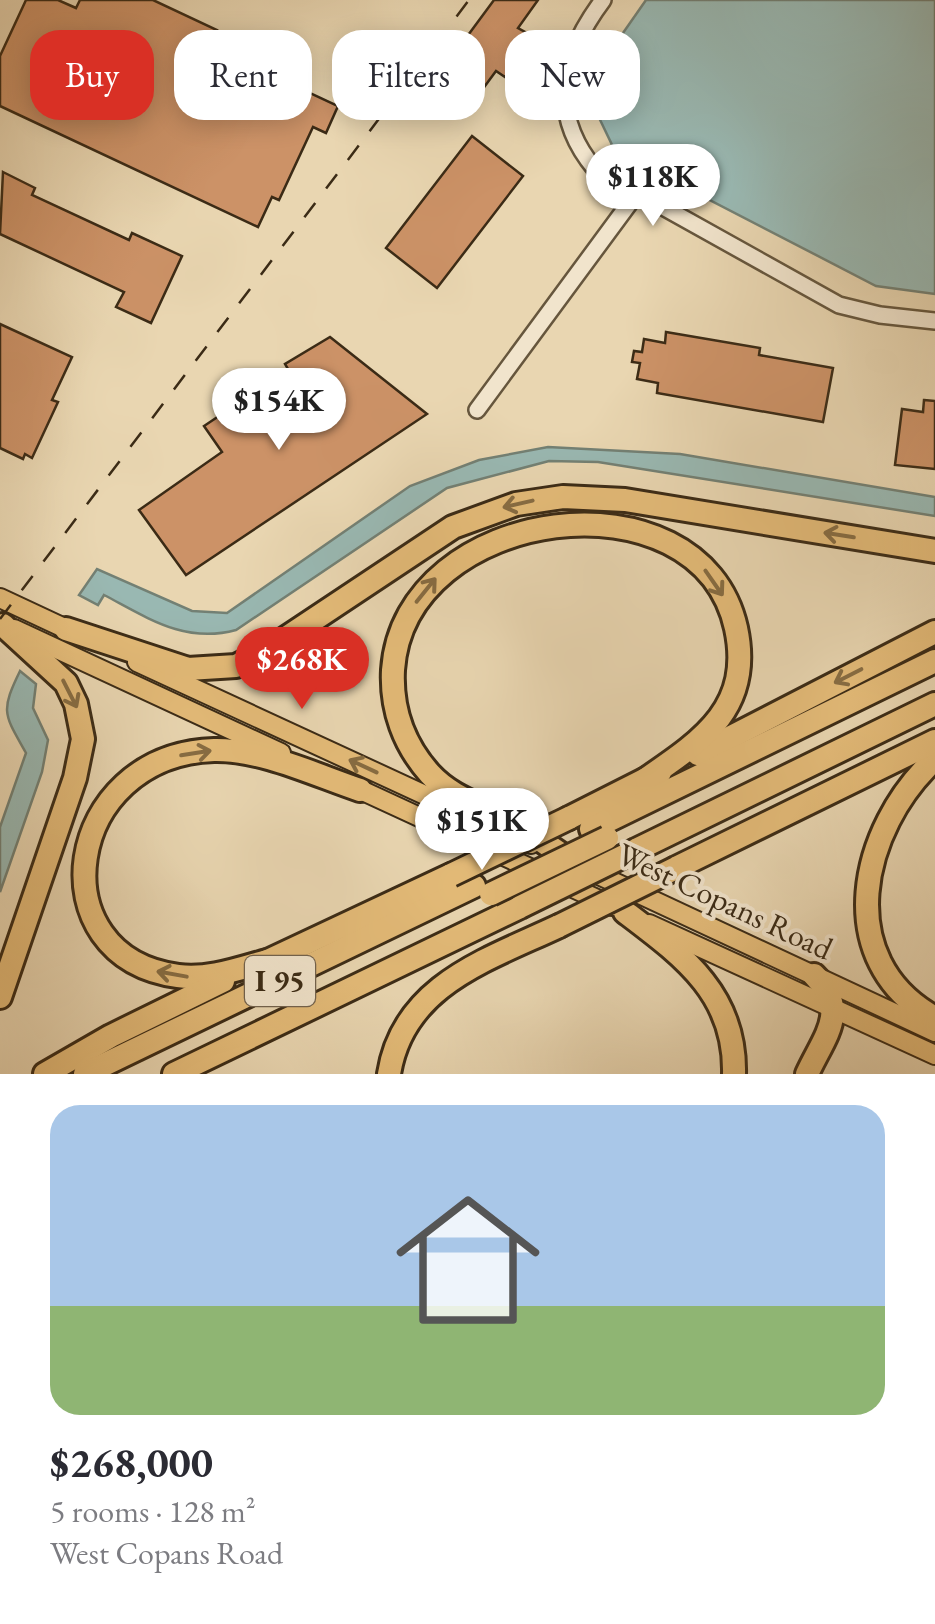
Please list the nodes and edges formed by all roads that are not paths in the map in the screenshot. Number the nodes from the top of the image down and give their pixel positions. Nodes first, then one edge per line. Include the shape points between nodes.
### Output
1 (604, 0) edge
2 (637, 193) junction
3 (935, 320) edge
4 (477, 410) dead end
5 (935, 552) edge
6 (0, 598) edge
7 (2, 624) edge
8 (66, 629) junction
9 (935, 632) edge
10 (935, 662) edge
11 (935, 678) edge
12 (935, 704) edge
13 (935, 720) edge
14 (935, 742) edge
15 (935, 759) edge
16 (646, 779) junction
17 (360, 790) junction
18 (599, 833) junction
19 (644, 854) junction
20 (578, 866) junction
21 (483, 890) junction
22 (528, 911) junction
23 (625, 912) junction
24 (267, 961) junction
25 (814, 976) junction
26 (0, 997) edge
27 (835, 1008) junction
28 (935, 1018) edge
29 (935, 1032) edge
30 (935, 1055) edge
31 (44, 1074) edge
32 (85, 1074) edge
33 (116, 1074) edge
34 (174, 1074) edge
35 (208, 1074) edge
36 (389, 1074) edge
37 (734, 1074) edge
38 (807, 1074) edge

1 - 2 street via 564,78 564,106 576,146 596,169
2 - 3 street via 839,305
2 - 4 street
5 -> 8 highway via 625,500 563,496 516,504 453,527 236,666 188,669
6 - 8 main road, West Copans Road
7 - 17 main road, West Copans Road
7 -> 26 highway via 66,683 82,738 76,778
20 -> 8 main road, West Copans Road
9 -> 16 highway
10 - 18 highway, I 95
11 - 18 highway
12 - 19 highway
13 - 19 highway, I 95
14 - 36 highway, bridge via 459,974 431,993 404,1027
15 - 28 highway via 885,826 866,900 870,932 888,972
20 -> 16 highway via 510,820 450,791 409,744 394,700 394,664 400,631 424,590 474,550 558,527 639,533 696,561 733,617 735,688 709,733
16 - 24 highway, bridge
17 - 23 main road, West Copans Road
24 -> 17 highway via 187,977 153,970 126,954 99,924 86,893 92,826 140,773 198,751 250,754
18 - 21 highway, I 95
19 - 22 highway, I 95
20 - 25 main road, West Copans Road
21 - 32 highway, I 95
21 - 33 highway
22 - 34 highway
22 - 35 highway, I 95
23 - 27 main road, West Copans Road
23 - 37 highway via 710,986 732,1035
24 - 31 highway
25 - 27 highway
25 - 29 main road, West Copans Road
27 - 30 main road, West Copans Road
27 - 38 highway

